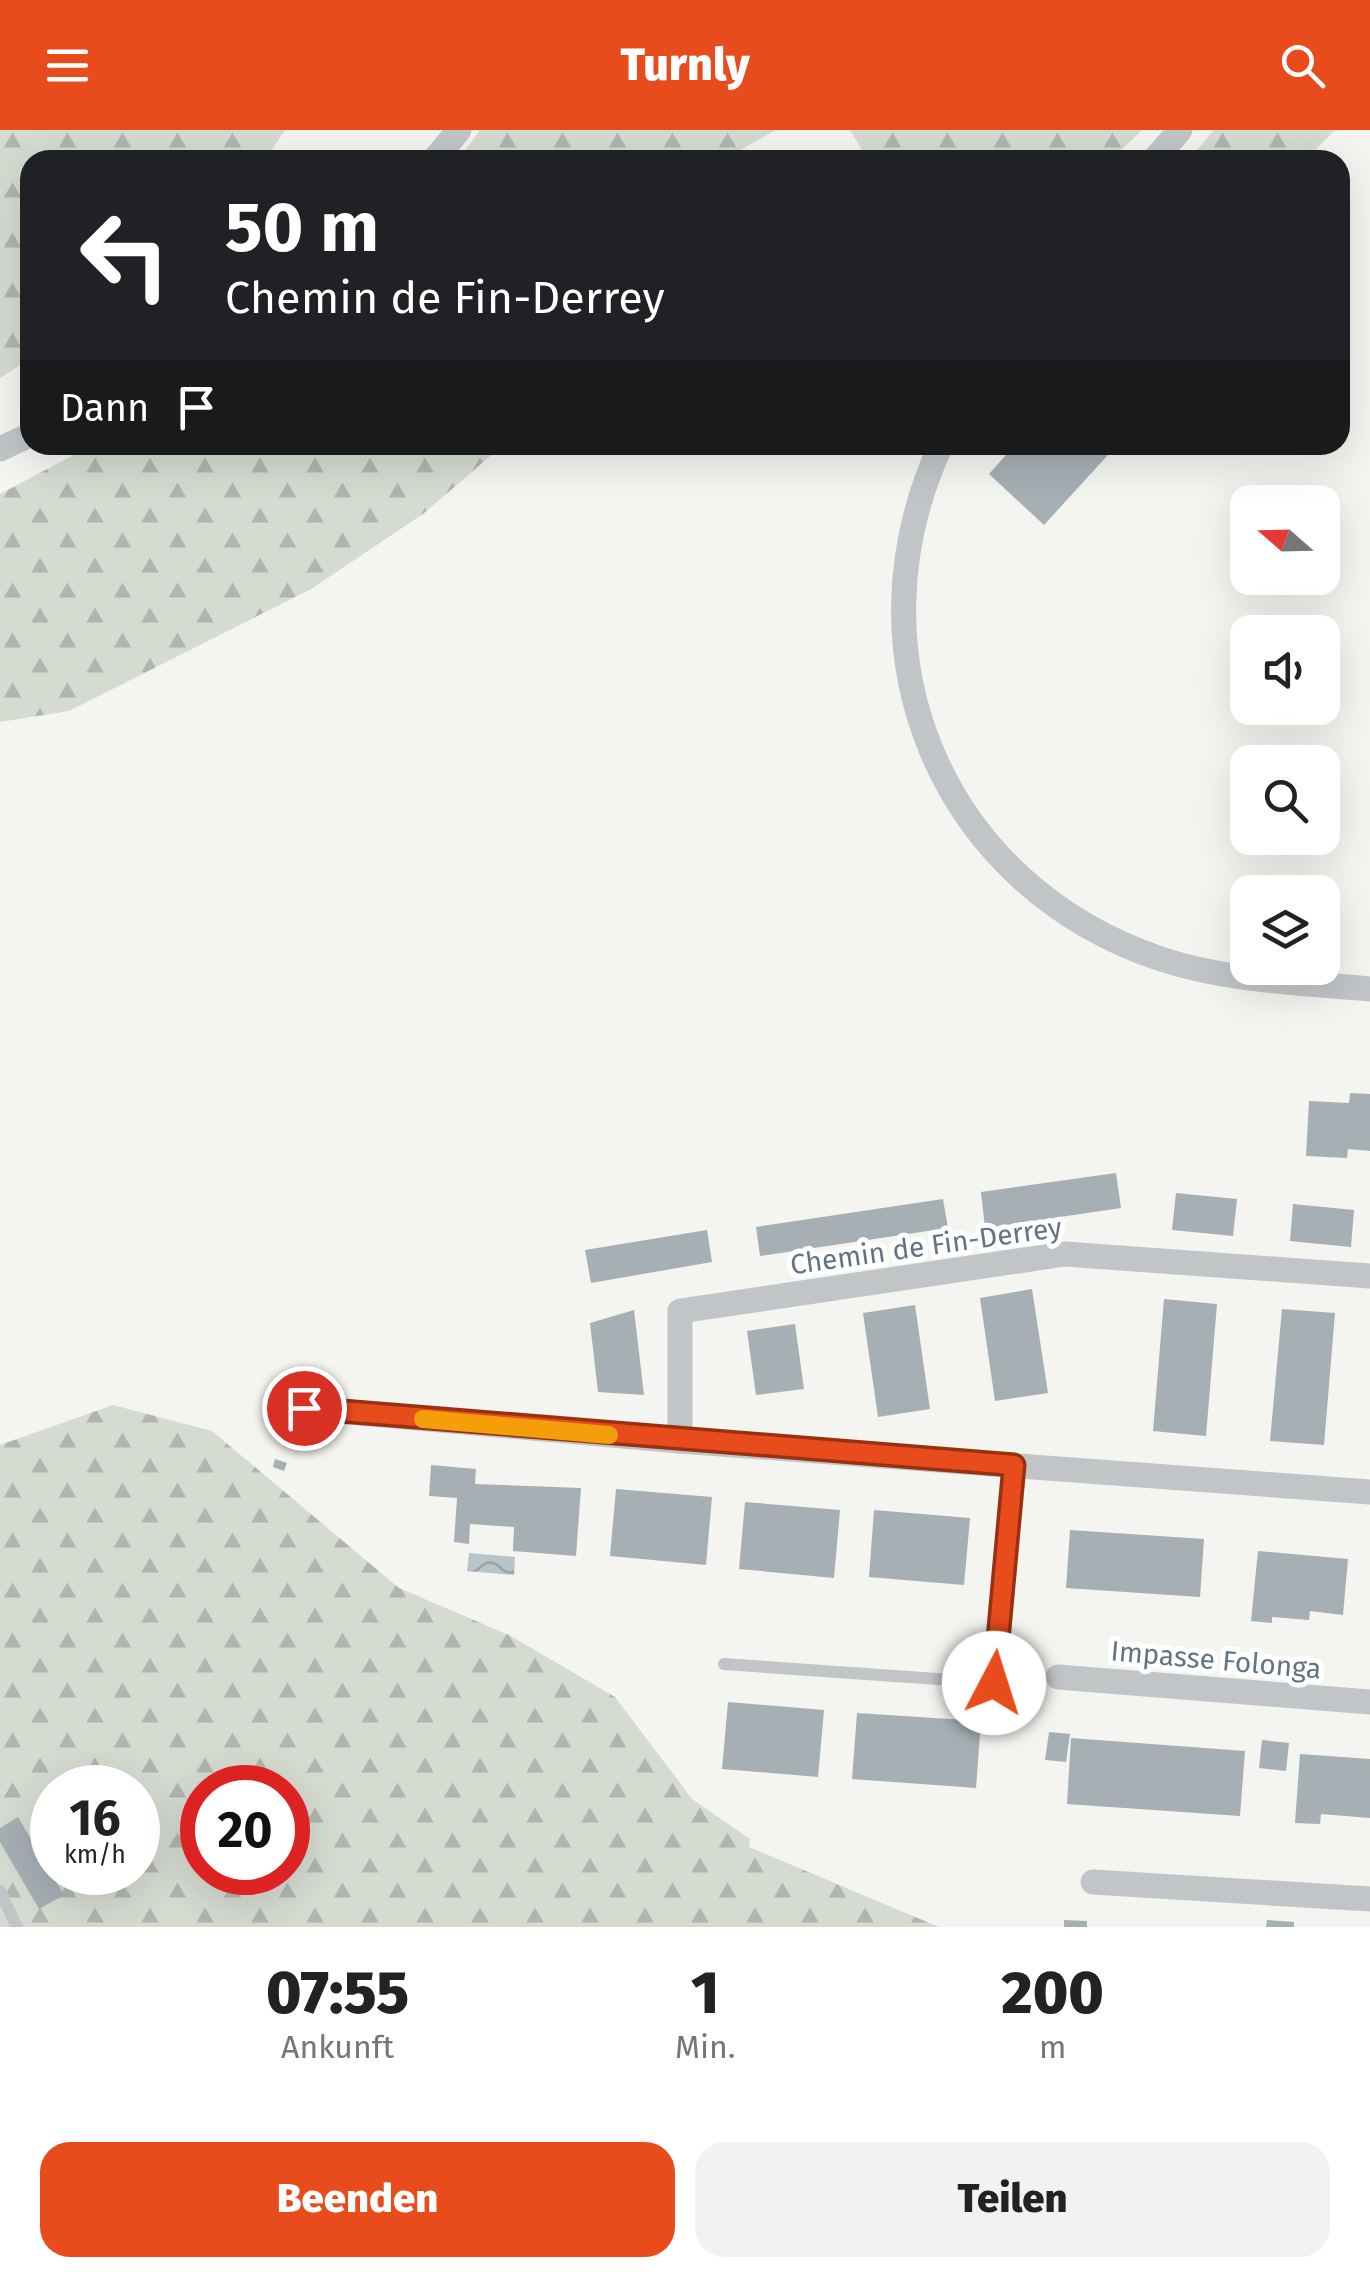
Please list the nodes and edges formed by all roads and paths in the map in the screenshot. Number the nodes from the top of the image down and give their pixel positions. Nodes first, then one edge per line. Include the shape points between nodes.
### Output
1 (460, 130) edge
2 (1180, 130) edge
3 (443, 150) edge
4 (1163, 150) edge
5 (938, 455) edge
6 (1370, 989) edge
7 (1370, 1276) edge
8 (304, 1408) dead end
9 (680, 1441) junction
10 (1014, 1465) junction
11 (1370, 1492) edge
12 (724, 1664) dead end
13 (1058, 1677) dead end
14 (1370, 1702) edge
15 (1093, 1882) dead end
16 (0, 1891) edge
17 (1370, 1899) edge
18 (17, 1927) edge

1 - 3 street
2 - 4 street
5 - 6 street via 910,540 902,609 906,662 920,726 970,824 1016,876 1076,920 1161,959 1258,979
7 - 9 street, Chemin de Fin-Derrey via 1065,1254 680,1312
8 - 9 street
9 - 10 street
10 - 11 street
10 - 12 lane via 994,1683
13 - 14 street, Impasse Folonga
15 - 17 street
16 - 18 lane

